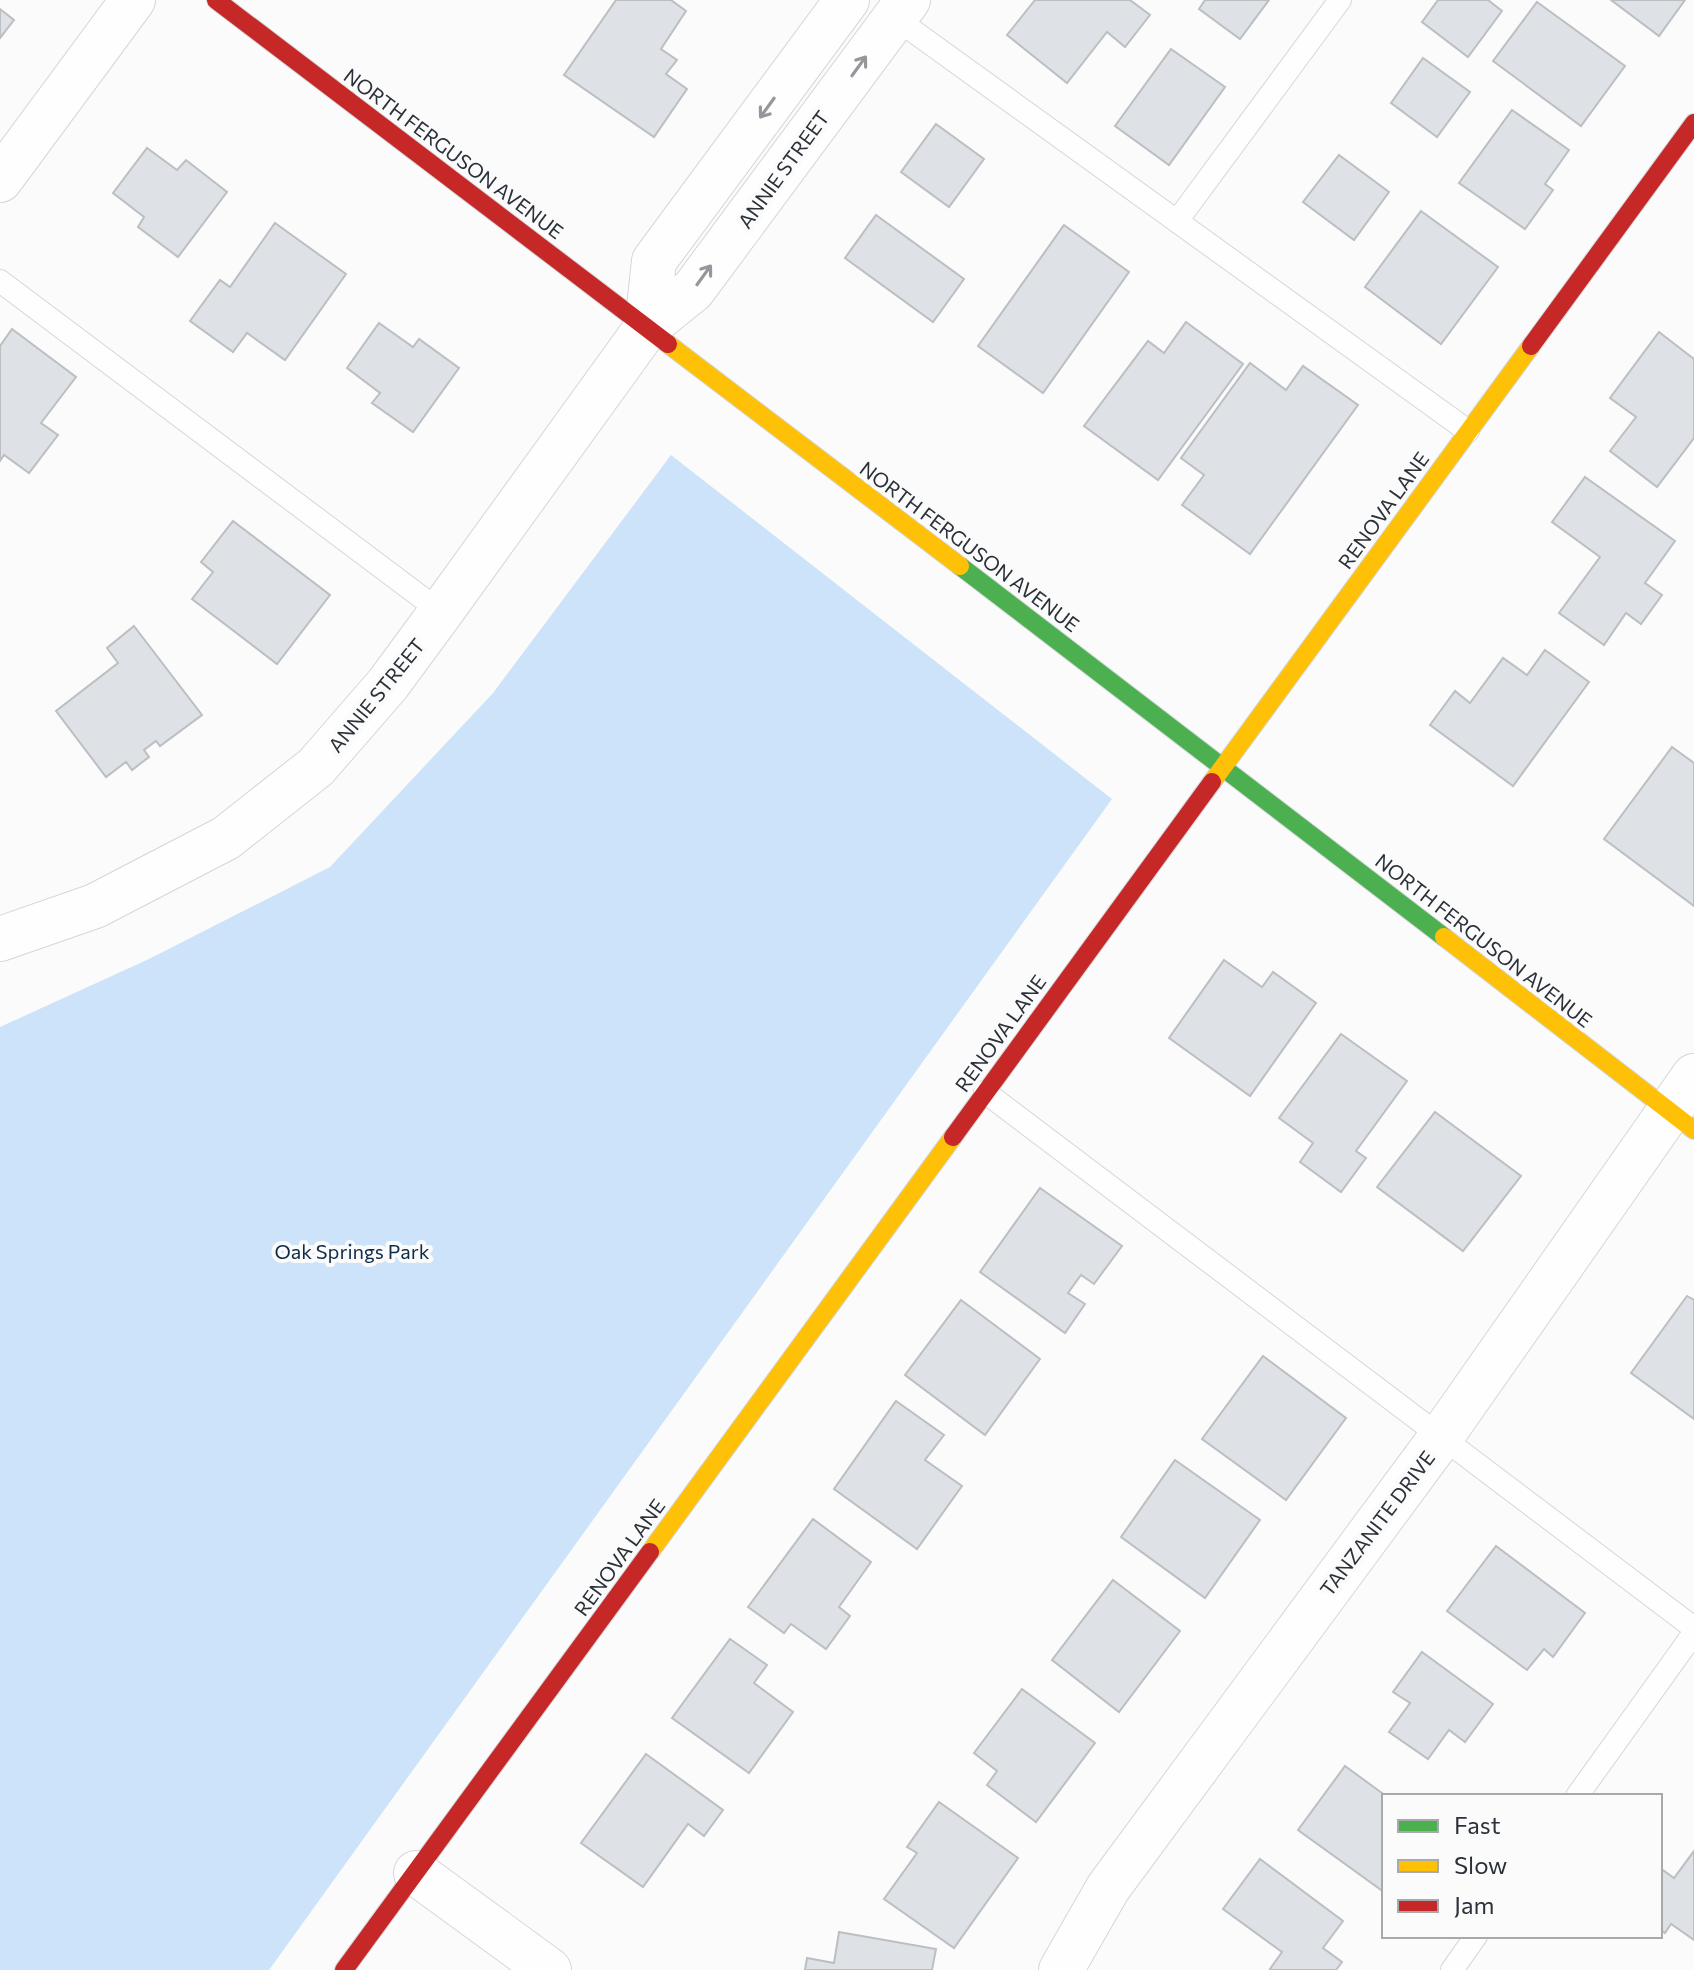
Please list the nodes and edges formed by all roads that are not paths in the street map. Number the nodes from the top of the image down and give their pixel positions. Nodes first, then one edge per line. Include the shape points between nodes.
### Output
1 (133, 0) edge
2 (216, 0) edge
3 (847, 0) edge
4 (1340, 0) edge
5 (901, 9) edge
6 (1694, 123) edge
7 (0, 180) edge
8 (1177, 221) junction
9 (0, 281) edge
10 (647, 327) junction
11 (1468, 431) junction
12 (441, 612) junction
13 (1222, 766) junction
14 (0, 939) edge
15 (985, 1092) junction
16 (1685, 1105) edge
17 (1441, 1437) junction
18 (1694, 1630) edge
19 (1578, 1794) edge
20 (416, 1873) junction
21 (1475, 1938) edge
22 (344, 1970) edge
23 (549, 1970) edge
24 (1061, 1970) edge
25 (1452, 1970) edge

1 - 7 street
2 - 10 street, NORTH FERGUSON AVENUE
3 -> 10 street, ANNIE STREET via 654,261
4 - 8 lane
5 - 8 lane
10 -> 5 street, ANNIE STREET via 693,290
6 - 11 street, RENOVA LANE
8 - 11 lane
9 - 12 lane
10 - 12 street, ANNIE STREET
10 - 13 street, NORTH FERGUSON AVENUE
11 - 13 street, RENOVA LANE
12 - 14 street, ANNIE STREET via 316,767 226,838 95,906
13 - 15 street, RENOVA LANE
13 - 16 street, NORTH FERGUSON AVENUE
15 - 17 lane
15 - 20 street, RENOVA LANE
16 - 17 street, TANZANITE DRIVE via 1621,1182
17 - 18 lane
17 - 24 street, TANZANITE DRIVE via 1108,1888
18 - 19 lane
20 - 22 street, RENOVA LANE
20 - 23 street
21 - 25 lane

